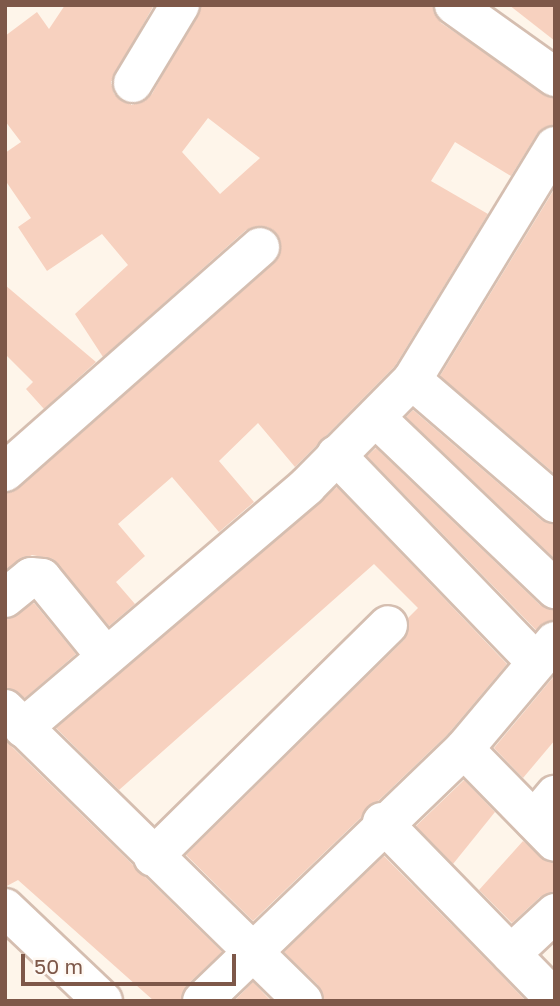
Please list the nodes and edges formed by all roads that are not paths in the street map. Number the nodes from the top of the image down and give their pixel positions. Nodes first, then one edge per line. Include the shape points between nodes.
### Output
1 (180, 5) edge
2 (454, 5) edge
3 (555, 77) edge
4 (132, 83) dead end
5 (555, 146) edge
6 (260, 247) dead end
7 (412, 380) junction
8 (376, 418) junction
9 (336, 455) junction
10 (5, 472) edge
11 (555, 503) edge
12 (555, 589) edge
13 (5, 598) edge
14 (388, 625) dead end
15 (546, 651) edge
16 (104, 654) junction
17 (14, 718) edge
18 (464, 749) junction
19 (548, 819) edge
20 (383, 822) junction
21 (153, 857) junction
22 (5, 908) edge
23 (555, 913) edge
24 (251, 949) junction
25 (511, 954) junction
26 (555, 999) edge
27 (103, 1001) edge
28 (202, 1001) edge
29 (303, 1001) edge

1 - 4 street
2 - 3 street
5 - 7 street
6 - 10 street
7 - 8 street
7 - 11 street
8 - 9 street
8 - 12 street
9 - 15 street
9 - 16 street via 307,486
13 - 16 street via 30,578 42,578
14 - 21 street
15 - 18 street
16 - 17 street
17 - 21 street
18 - 19 street
18 - 20 street
20 - 24 street
20 - 25 street
21 - 24 street
22 - 27 street
23 - 25 street
24 - 28 street
24 - 29 street
25 - 26 street

